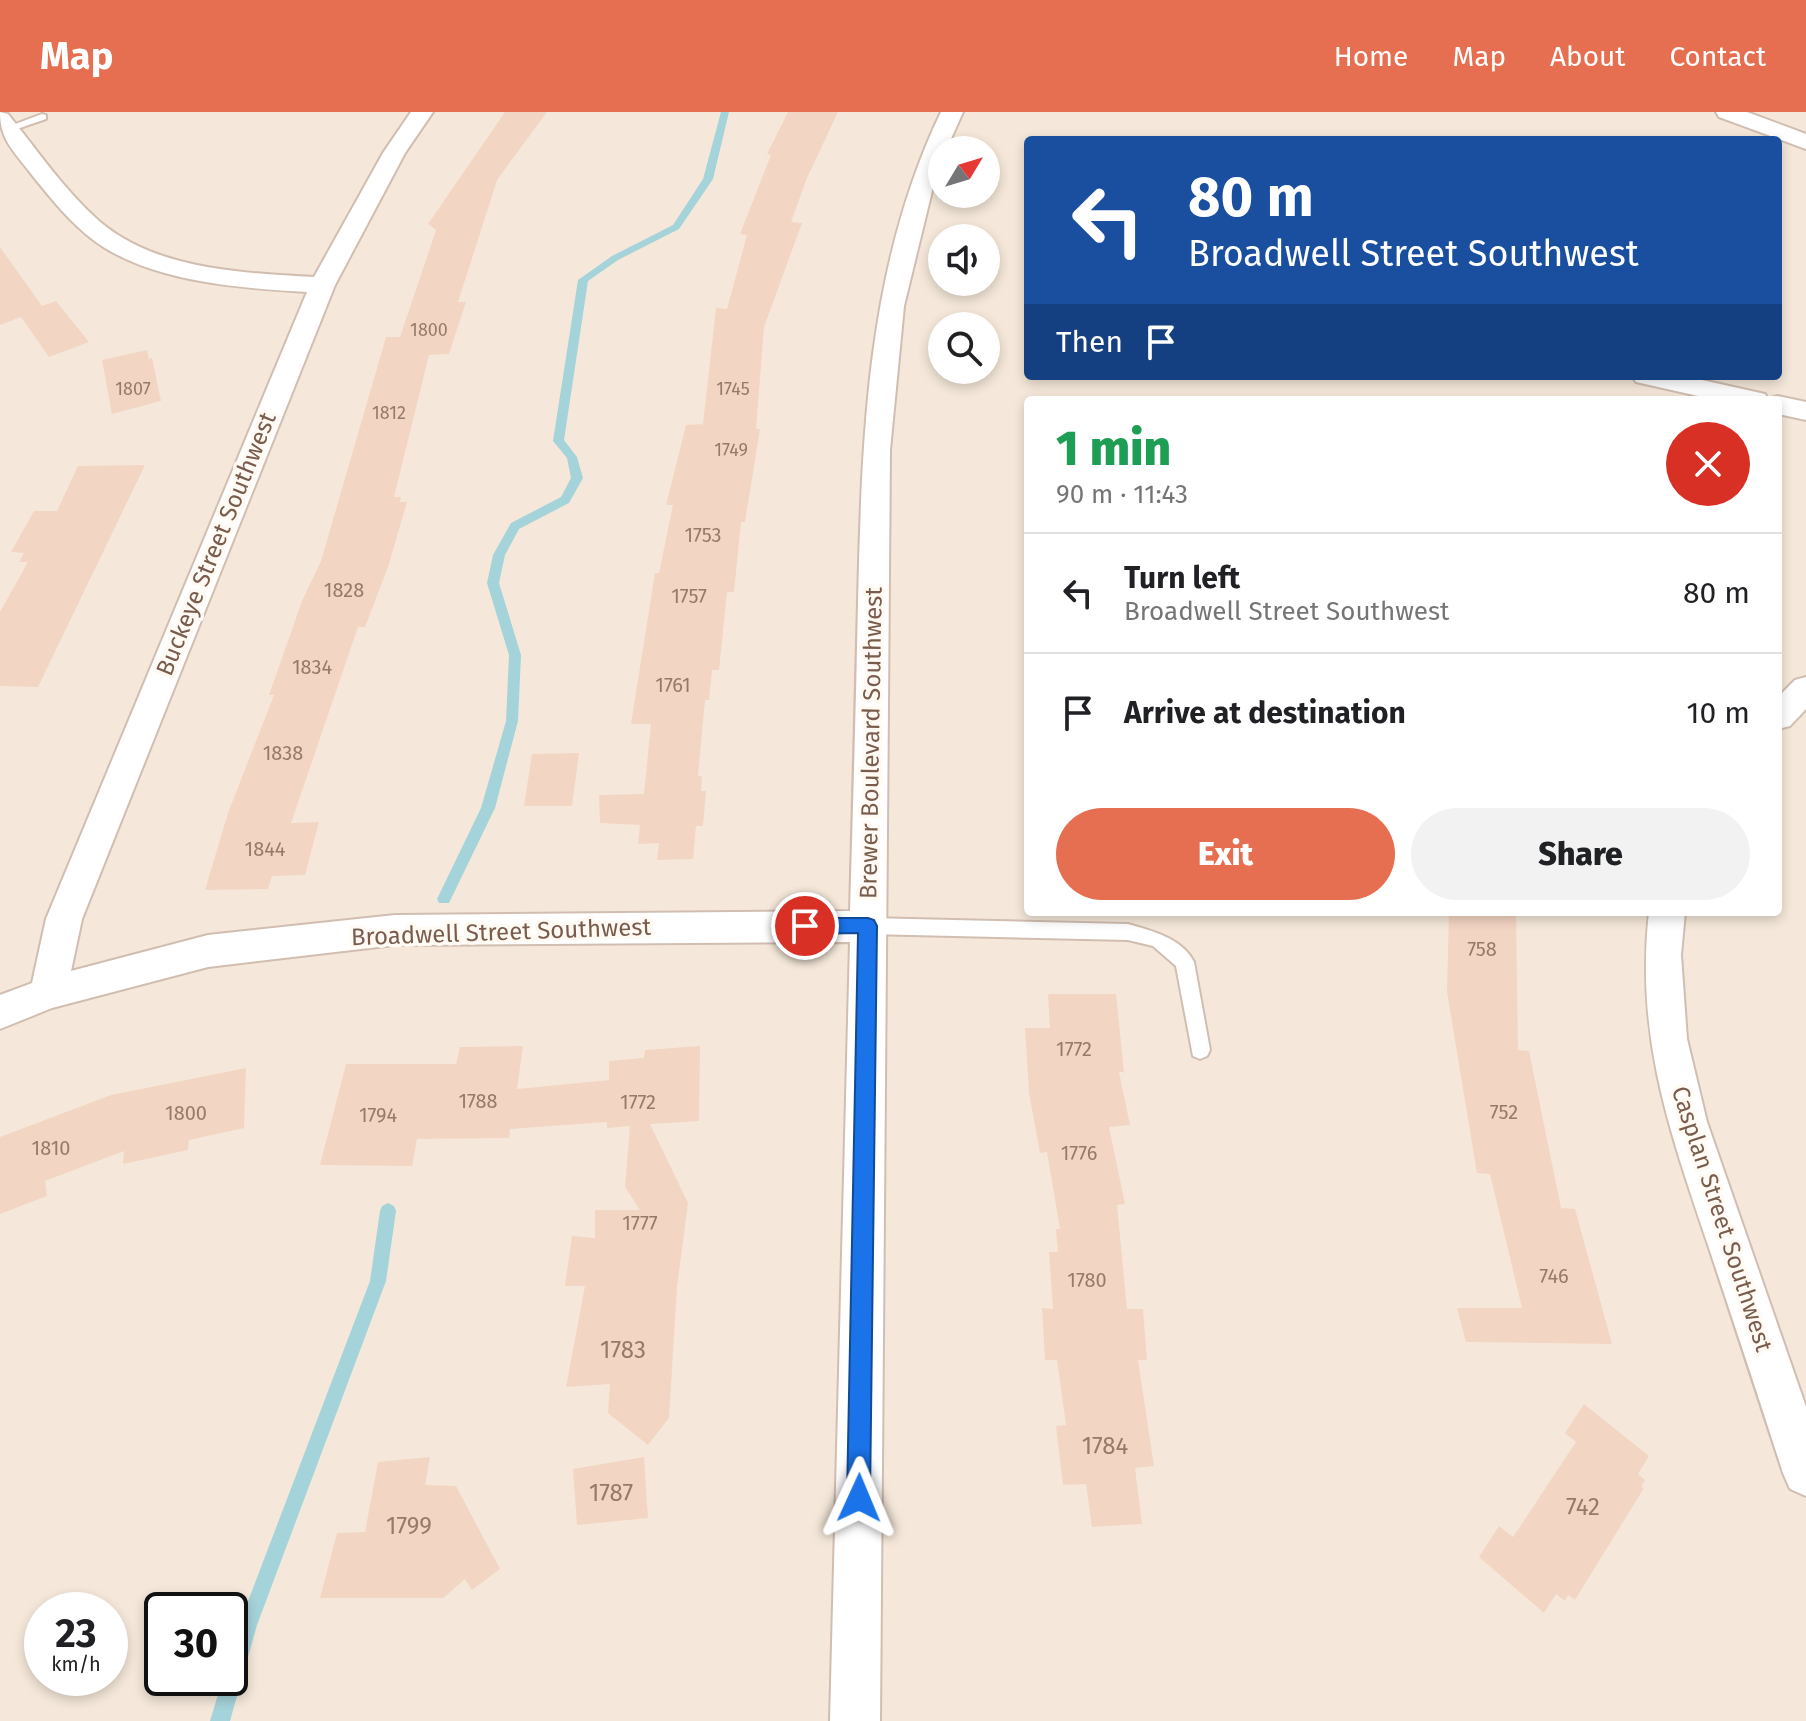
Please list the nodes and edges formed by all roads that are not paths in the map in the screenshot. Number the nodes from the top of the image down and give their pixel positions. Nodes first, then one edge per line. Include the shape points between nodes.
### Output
1 (422, 112) edge
2 (952, 112) edge
3 (1727, 112) edge
4 (42, 117) dead end
5 (4, 124) edge
6 (1806, 142) edge
7 (322, 285) junction
8 (1663, 380) edge
9 (1737, 396) edge
10 (1782, 406) edge
11 (1806, 411) edge
12 (1806, 689) edge
13 (1782, 713) edge
14 (1666, 916) edge
15 (868, 926) junction
16 (48, 993) junction
17 (0, 1012) edge
18 (1200, 1050) dead end
19 (1806, 1473) edge
20 (855, 1721) edge

1 - 7 street, Buckeye Street Southwest
2 - 15 street, Brewer Boulevard Southwest via 930,159 891,306 876,450
3 - 6 street
4 - 5 lane
5 - 7 street via 93,228 132,251 179,266 271,283
7 - 16 street, Buckeye Street Southwest via 64,919
8 - 9 street
10 - 11 street
12 - 13 street
14 - 19 street, Casplan Street Southwest via 1662,942 1665,1024 1681,1106
15 - 16 street, Broadwell Street Southwest via 395,930 208,951
15 - 18 lane via 1128,932 1158,940 1185,962
15 - 20 street, Brewer Boulevard Southwest
16 - 17 street, Broadwell Street Southwest

